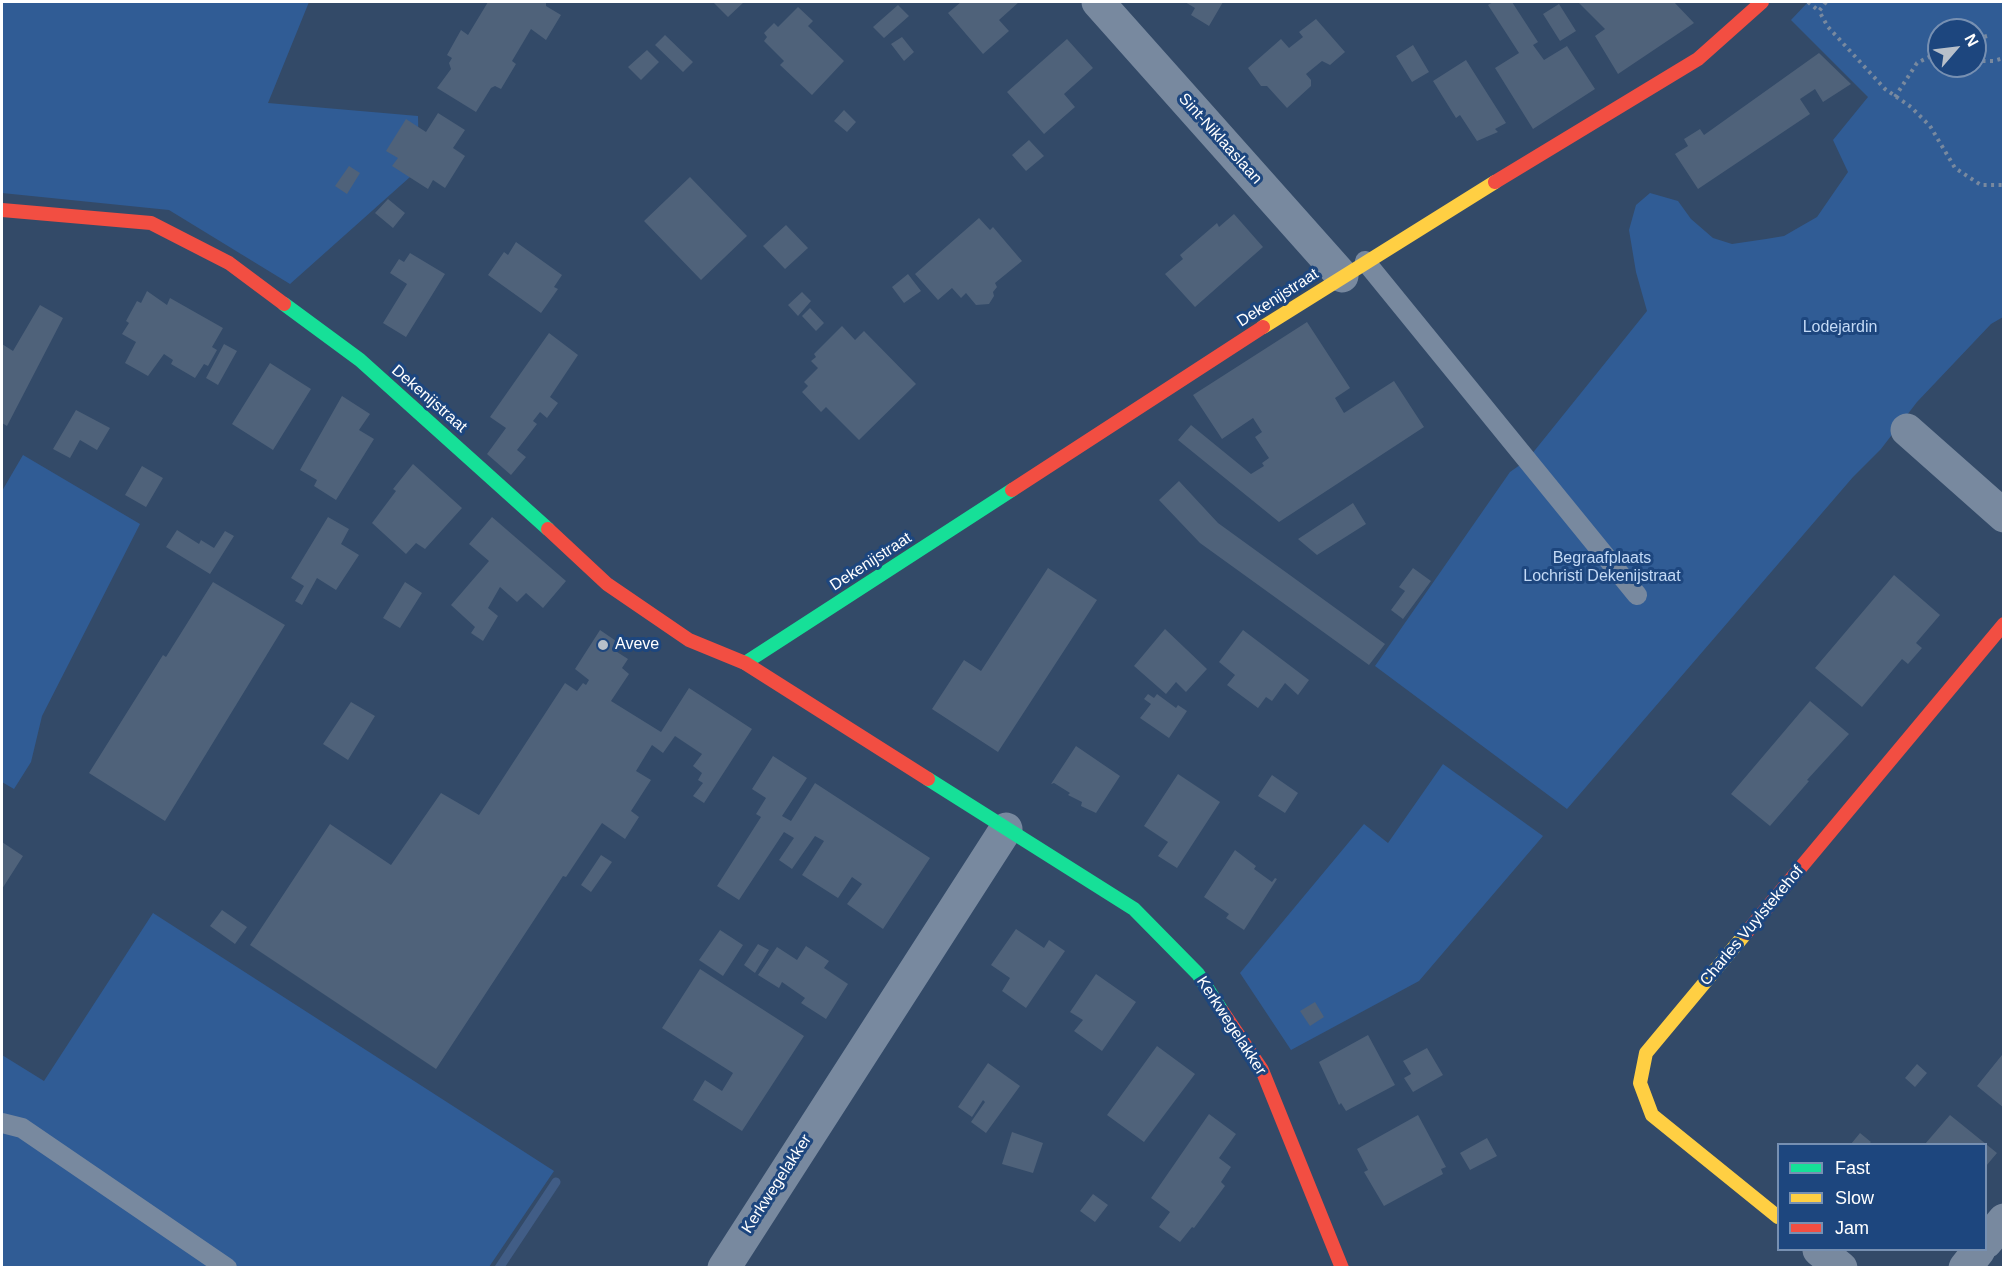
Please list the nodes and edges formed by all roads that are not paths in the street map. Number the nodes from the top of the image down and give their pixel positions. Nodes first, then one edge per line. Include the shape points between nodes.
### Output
1 (1098, 2) edge
2 (1762, 2) edge
3 (2, 210) edge
4 (1354, 269) junction
5 (1907, 430) dead end
6 (2004, 516) edge
7 (1637, 595) dead end
8 (2004, 624) edge
9 (746, 663) junction
10 (1006, 829) junction
11 (2, 1124) edge
12 (1777, 1215) edge
13 (2004, 1220) edge
14 (1987, 1241) edge
15 (1820, 1251) edge
16 (1978, 1251) edge
17 (227, 1268) edge
18 (724, 1268) edge
19 (1342, 1268) edge
20 (1841, 1268) edge
21 (1965, 1268) edge

1 - 4 street, Sint-Niklaaslaan
2 - 4 street, Dekenijstraat via 1698,59
3 - 9 street, Dekenijstraat via 151,223 229,263 360,360 607,584 689,640
4 - 7 lane
4 - 9 street, Dekenijstraat
5 - 6 street
8 - 12 street, Charles Vuylstekehof via 1646,1053 1640,1083 1652,1115
9 - 10 street, Kerkwegelakker
10 - 18 street, Kerkwegelakker
10 - 19 street, Kerkwegelakker via 1134,909 1198,974 1262,1070
11 - 17 lane via 22,1128
13 - 14 street
15 - 20 street
16 - 21 street

